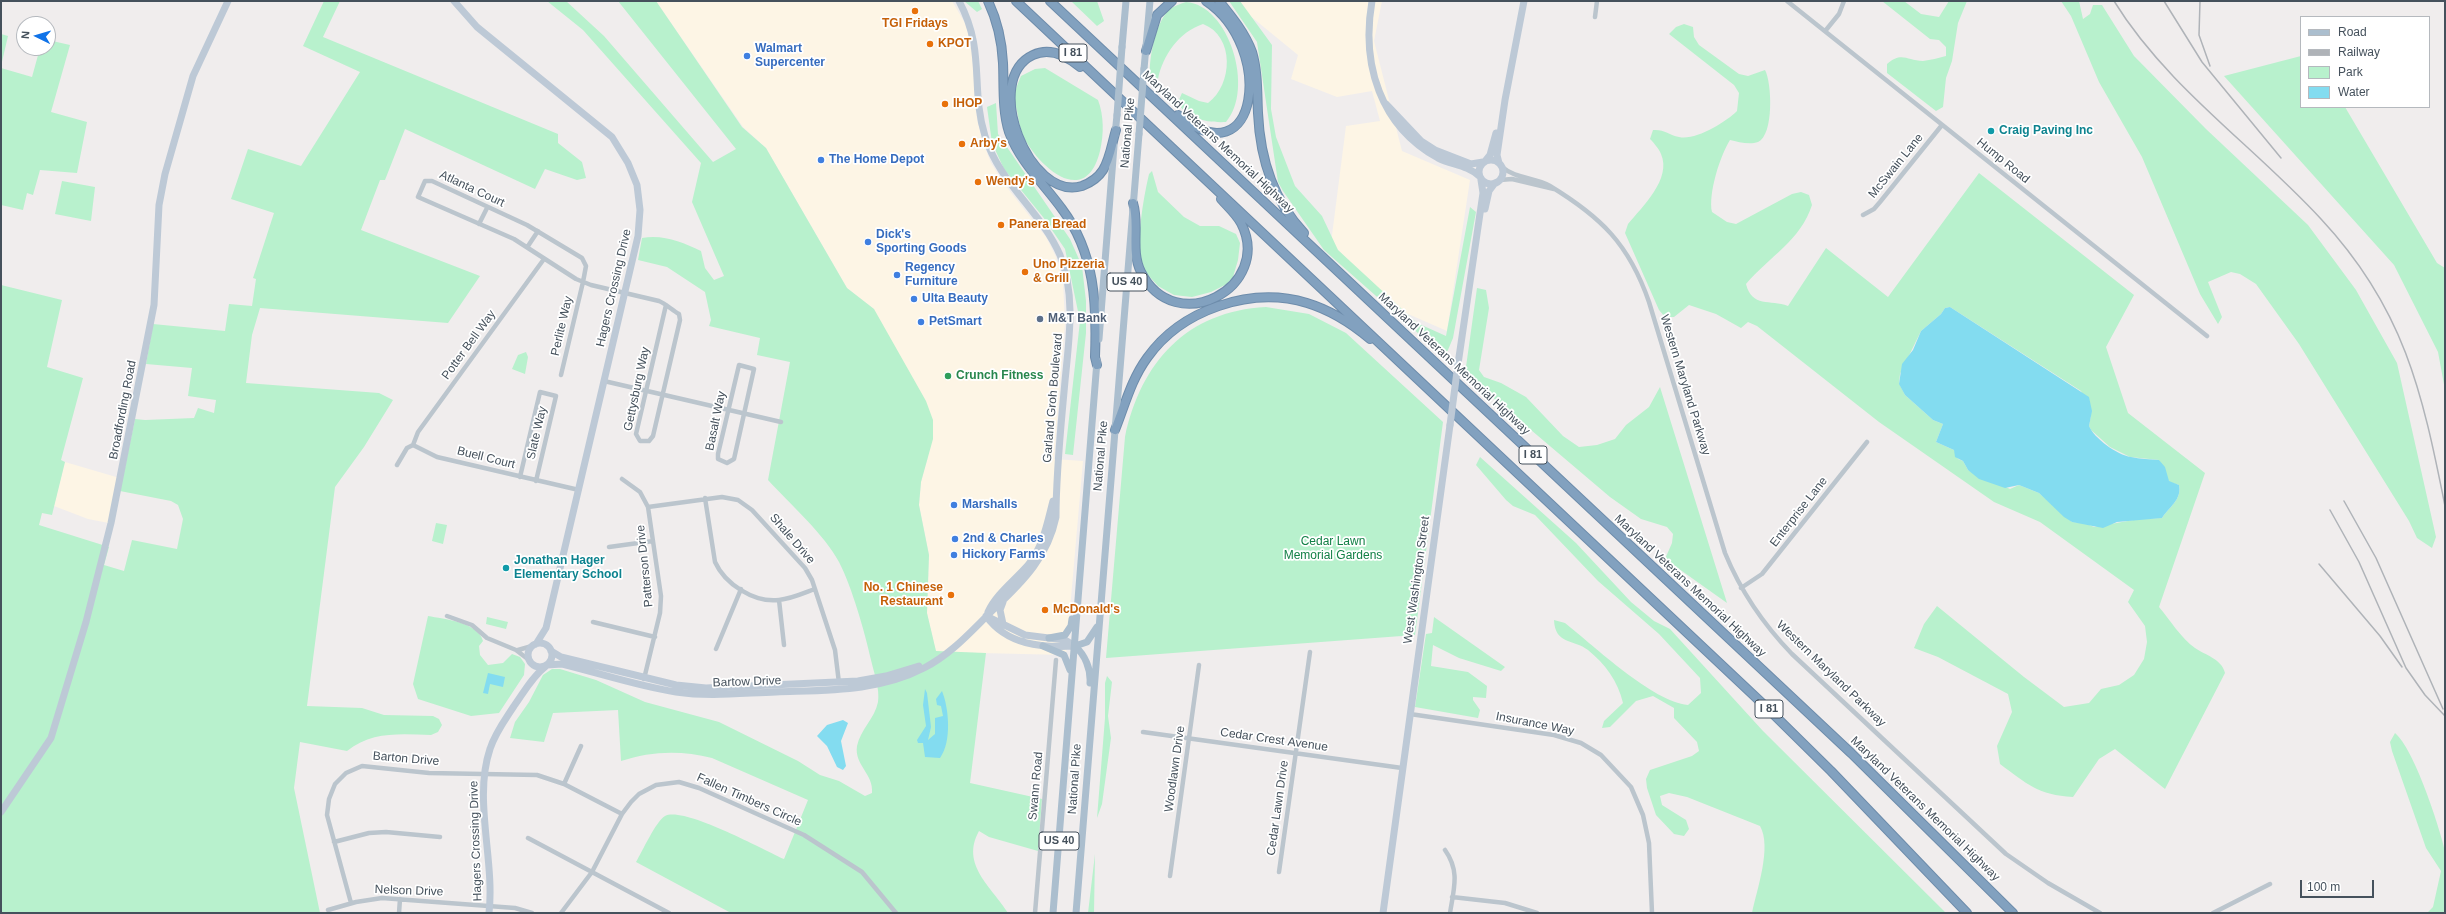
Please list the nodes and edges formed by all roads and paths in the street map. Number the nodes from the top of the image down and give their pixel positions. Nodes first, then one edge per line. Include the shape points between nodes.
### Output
1 (228, 1) edge
2 (454, 1) edge
3 (959, 1) edge
4 (988, 1) edge
5 (1016, 1) edge
6 (1050, 1) edge
7 (1054, 1) edge
8 (1126, 1) edge
9 (1150, 1) edge
10 (1172, 1) edge
11 (1206, 1) edge
12 (1219, 1) edge
13 (1372, 1) edge
14 (1524, 1) edge
15 (1597, 1) edge
16 (1787, 1) edge
17 (1844, 1) edge
18 (1595, 17) dead end
19 (1826, 30) junction
20 (1085, 34) junction
21 (1146, 51) junction
22 (1127, 74) junction
23 (1505, 100) junction
24 (1386, 104) junction
25 (1129, 106) junction
26 (1942, 125) junction
27 (1116, 130) junction
28 (1166, 141) junction
29 (1485, 161) junction
30 (1500, 165) junction
31 (1480, 178) junction
32 (1498, 182) junction
33 (1554, 190) junction
34 (1134, 203) junction
35 (487, 208) junction
36 (1863, 215) dead end
37 (479, 224) junction
38 (538, 231) junction
39 (528, 246) junction
40 (1475, 250) junction
41 (544, 259) junction
42 (1345, 278) junction
43 (583, 282) junction
44 (625, 292) junction
45 (666, 305) junction
46 (2207, 336) dead end
47 (1096, 365) junction
48 (561, 375) dead end
49 (604, 381) junction
50 (646, 391) junction
51 (662, 394) junction
52 (1442, 400) junction
53 (728, 410) junction
54 (745, 413) junction
55 (781, 422) dead end
56 (1114, 430) junction
57 (1867, 442) dead end
58 (413, 445) junction
59 (397, 465) dead end
60 (520, 477) junction
61 (622, 479) dead end
62 (536, 481) junction
63 (579, 490) junction
64 (1056, 490) junction
65 (1087, 491) junction
66 (705, 498) junction
67 (648, 507) junction
68 (653, 540) junction
69 (609, 547) dead end
70 (1741, 588) junction
71 (741, 589) junction
72 (815, 589) junction
73 (780, 600) junction
74 (1005, 600) junction
75 (447, 616) dead end
76 (986, 616) junction
77 (1100, 616) junction
78 (593, 622) dead end
79 (1003, 624) junction
80 (546, 628) junction
81 (655, 637) junction
82 (1049, 638) junction
83 (534, 645) junction
84 (784, 645) dead end
85 (1044, 646) junction
86 (1074, 646) junction
87 (716, 649) dead end
88 (516, 650) junction
89 (550, 650) junction
90 (1310, 652) dead end
91 (1056, 660) dead end
92 (530, 662) junction
93 (546, 665) junction
94 (1199, 665) dead end
95 (644, 680) junction
96 (529, 683) junction
97 (839, 686) junction
98 (1071, 687) junction
99 (1410, 714) junction
100 (1143, 732) dead end
101 (1189, 738) junction
102 (581, 746) dead end
103 (1089, 747) junction
104 (1296, 753) junction
105 (1402, 768) junction
106 (485, 773) junction
107 (564, 784) junction
108 (1, 812) edge
109 (622, 814) junction
110 (440, 837) dead end
111 (528, 838) dead end
112 (334, 842) junction
113 (1445, 850) dead end
114 (592, 872) junction
115 (1279, 872) dead end
116 (1170, 876) dead end
117 (2270, 884) dead end
118 (1452, 897) junction
119 (400, 899) junction
120 (351, 903) junction
121 (489, 909) edge
122 (328, 910) dead end
123 (399, 913) edge
124 (532, 913) edge
125 (561, 913) edge
126 (669, 913) edge
127 (896, 913) edge
128 (1035, 913) edge
129 (1053, 913) edge
130 (1076, 913) edge
131 (1382, 913) edge
132 (1450, 913) edge
133 (1537, 913) edge
134 (1652, 913) edge
135 (1967, 913) edge
136 (2013, 913) edge
137 (2100, 913) edge
138 (2214, 913) edge

1 - 108 street, Broadfording Road via 193,76 165,174 159,205 154,305 111,523 84,630 52,738
2 - 44 street, Hagers Crossing Drive via 478,27 599,124 622,151 634,174 640,210 638,236
3 - 64 street, Garland Groh Boulevard via 977,50 981,122 990,151 1005,177 1047,231 1060,257 1068,282 1070,327
4 - 47 highway via 996,19 1002,47 1004,105 1009,131 1021,156 1073,225 1082,242 1091,270 1096,306
5 - 25 highway, I 81
6 - 20 highway, Maryland Veterans Memorial Highway / I 81
7 - 20 highway
8 - 27 main road, National Pike / US 40, bridge
9 - 21 main road, National Pike / US 40
10 - 21 highway via 1157,15
11 - 22 highway via 1233,29 1241,42 1249,68 1249,104 1237,124 1221,132 1197,129
12 - 42 highway via 1239,26 1252,54 1257,80 1262,147 1272,183 1288,214
13 - 24 street via 1368,31 1370,56 1377,86
14 - 23 street
15 - 18 street
16 - 19 street, Hump Road
17 - 19 street via 1839,14
19 - 26 street, Hump Road
20 - 22 highway, Maryland Veterans Memorial Highway / I 81
21 - 34 main road, National Pike / US 40, bridge
22 - 42 highway, Maryland Veterans Memorial Highway / I 81
23 - 29 street via 1492,149
23 - 30 street via 1497,155
24 - 29 street via 1422,141 1435,150 1471,164
24 - 31 street via 1387,112 1414,142 1438,158 1470,168
25 - 27 highway via 1058,53 1036,53 1017,68 1011,88 1011,105 1016,129 1026,153 1049,180 1076,188 1091,182 1102,172 1106,164
25 - 28 highway, I 81
26 - 36 street, McSwain Lane via 1874,209
26 - 46 street, Hump Road
27 - 47 main road, National Pike / US 40
28 - 34 highway via 1240,222 1246,240 1246,258 1234,284 1218,297 1198,304 1177,302 1158,294 1139,270 1135,247
28 - 52 highway, I 81
29 - 30 street via 1492,160
29 - 31 street via 1479,169
30 - 32 street via 1503,173
30 - 33 street, Western Maryland Parkway via 1509,173 1535,179
31 - 32 street via 1488,184
31 - 40 street, West Washington Street via 1483,193
32 - 33 street, Western Maryland Parkway via 1512,179
32 - 40 street, West Washington Street via 1488,194
33 - 70 street, Western Maryland Parkway via 1581,205 1604,225 1619,241 1636,268 1649,302 1717,528
34 - 56 main road, National Pike / US 40
35 - 37 street
35 - 37 street, Atlanta Court via 432,180 423,183 418,197
35 - 38 street, Atlanta Court
37 - 39 street, Atlanta Court
38 - 39 street
38 - 43 street, Atlanta Court via 582,258 586,266
39 - 41 street, Atlanta Court
40 - 99 street, West Washington Street, bridge
41 - 43 street, Atlanta Court via 568,276
41 - 58 street, Potter Bell Way via 418,432
42 - 136 highway, Maryland Veterans Memorial Highway / I 81 via 1850,752
43 - 44 street, Atlanta Court
43 - 48 street, Perlite Way
44 - 45 street, Gettysburg Way
44 - 49 street, Hagers Crossing Drive
45 - 50 street, Gettysburg Way
45 - 51 street, Gettysburg Way via 680,316
47 - 65 main road, National Pike / US 40
49 - 50 street
49 - 63 street, Hagers Crossing Drive
50 - 51 street
50 - 51 street, Gettysburg Way via 636,434 640,441 646,442 653,436
51 - 53 street
52 - 56 highway via 1368,337 1326,310 1288,299 1251,298 1231,302 1198,315 1163,340 1139,370
52 - 135 highway, I 81 via 1764,705
53 - 54 street
53 - 54 street, Basalt Way via 739,365 754,369
53 - 54 street, Basalt Way via 718,457 721,461 734,459
54 - 55 street
56 - 77 main road, National Pike / US 40
57 - 70 street, Enterprise Lane via 1762,574
58 - 59 street, Potter Bell Way via 407,448
58 - 60 street, Buell Court via 437,456
60 - 62 street, Buell Court
60 - 62 street, Slate Way via 540,392 556,396
61 - 67 street, Patterson Drive via 640,492
62 - 63 street, Buell Court
63 - 80 street, Hagers Crossing Drive
64 - 74 street, Garland Groh Boulevard via 1056,517 1049,541 1033,570
64 - 76 street, Garland Groh Boulevard via 1047,527 1037,552 992,602
65 - 82 main road via 1083,498 1071,626 1065,635
65 - 86 main road, National Pike / US 40
66 - 67 street, Shale Drive
66 - 71 street via 715,562 725,578
66 - 72 street, Shale Drive via 730,497 746,504 804,568
67 - 68 street, Patterson Drive
68 - 69 street
68 - 81 street, Patterson Drive via 662,605
70 - 137 street, Western Maryland Parkway via 1763,622 1792,654 1983,833 2028,871
71 - 73 street via 763,599
71 - 87 street
72 - 73 street
72 - 97 street, Shale Drive via 835,650
73 - 84 street
74 - 76 street, Garland Groh Boulevard
74 - 79 street via 1000,610
75 - 88 street via 472,625 487,638
76 - 79 street
76 - 85 street via 998,630 1013,640
76 - 97 street, Bartow Drive via 944,657 871,680
77 - 86 main road via 1092,637 1087,642
77 - 103 main road, National Pike / US 40
78 - 81 street
79 - 82 street via 1025,635
80 - 83 street, Hagers Crossing Drive
80 - 89 street, Hagers Crossing Drive
81 - 95 street, Patterson Drive
82 - 86 street via 1066,640
83 - 88 street
83 - 89 street via 546,645
83 - 92 street via 528,652
85 - 86 street
85 - 98 main road via 1060,652 1067,659
86 - 98 main road, National Pike / US 40
86 - 103 main road via 1083,655 1090,677 1086,742
88 - 92 street
89 - 93 street via 552,657
89 - 95 street, Bartow Drive via 561,657
90 - 104 street, Cedar Lawn Drive
91 - 128 street, Swann Road
92 - 93 street via 539,667
92 - 96 street, Hagers Crossing Drive
93 - 95 street, Bartow Drive via 562,664
93 - 96 street, Hagers Crossing Drive
94 - 101 street, Woodlawn Drive
95 - 97 street, Bartow Drive via 706,688
96 - 106 street, Hagers Crossing Drive via 495,736
98 - 129 main road, National Pike / US 40
99 - 105 street, West Washington Street
99 - 134 street, Insurance Way via 1554,735 1581,743 1600,755 1631,788 1643,815 1649,843
100 - 101 street, Cedar Crest Avenue
101 - 104 street, Cedar Crest Avenue
101 - 116 street, Woodlawn Drive
102 - 107 street
103 - 130 main road, National Pike / US 40
104 - 105 street, Cedar Crest Avenue
104 - 115 street, Cedar Lawn Drive
105 - 131 street, West Washington Street
106 - 107 street, Barton Drive via 537,775
106 - 112 street, Barton Drive via 429,773 376,766 362,766 351,771 335,784 329,799 328,815
106 - 121 street, Hagers Crossing Drive
107 - 109 street, Barton Drive
109 - 114 street, Fallen Timbers Circle
109 - 127 street, Fallen Timbers Circle via 631,802 647,789 678,782 699,788 804,835 862,872
110 - 112 street via 386,832 369,833
111 - 114 street
112 - 120 street, Barton Drive
113 - 118 street via 1455,869
114 - 125 street, Fallen Timbers Circle
114 - 126 street
117 - 138 street
118 - 132 street
118 - 133 street via 1505,903
119 - 120 street, Nelson Drive via 382,898
119 - 121 street, Nelson Drive
119 - 123 street
120 - 122 street, Nelson Drive
121 - 124 street via 516,908

